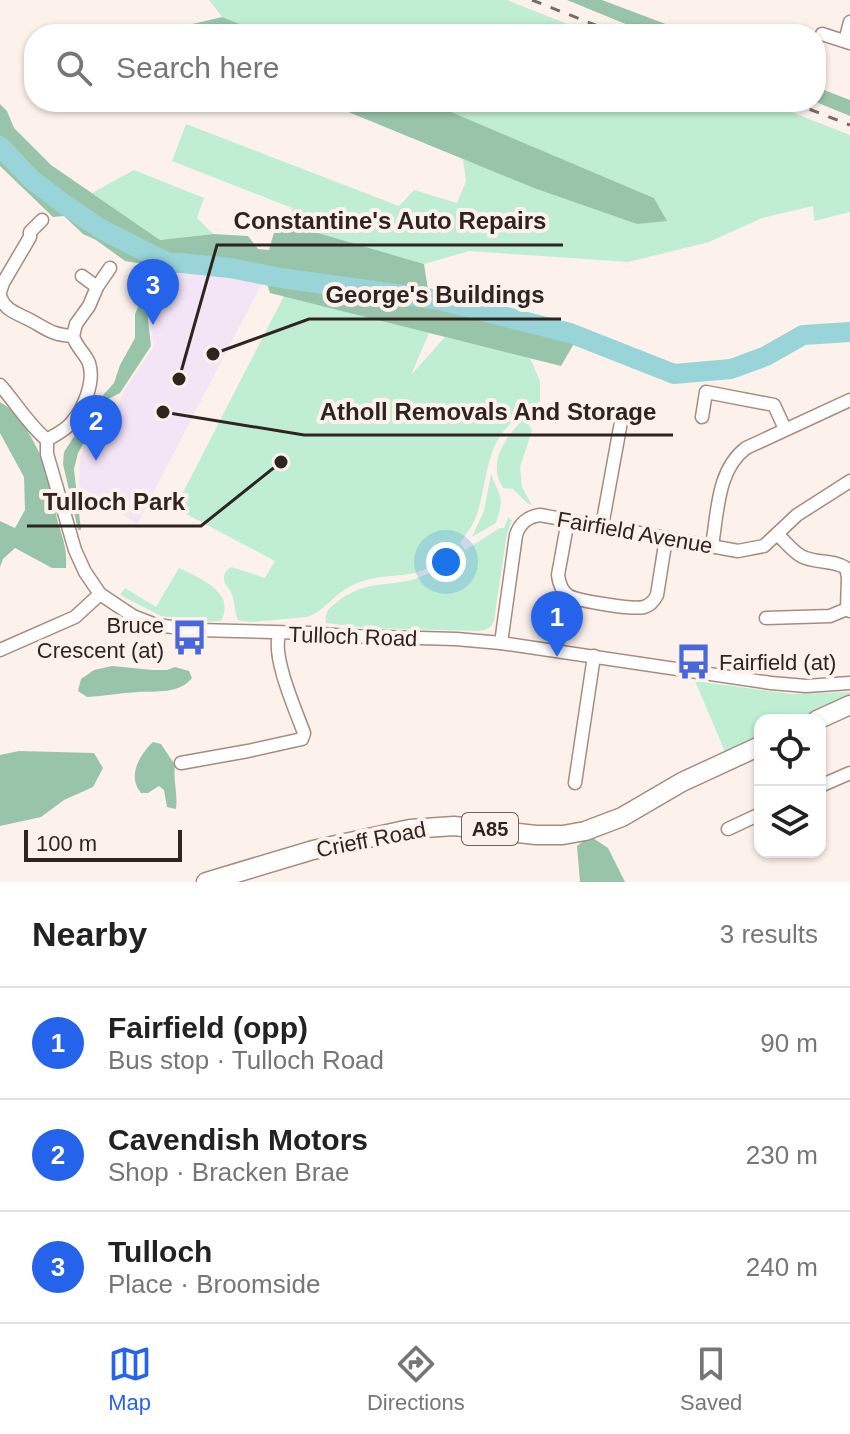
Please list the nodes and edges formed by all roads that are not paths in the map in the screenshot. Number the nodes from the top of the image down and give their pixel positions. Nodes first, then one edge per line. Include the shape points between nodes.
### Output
1 (850, 22) edge
2 (826, 35) edge
3 (847, 42) edge
4 (42, 220) dead end
5 (110, 268) dead end
6 (82, 276) dead end
7 (97, 287) junction
8 (0, 294) edge
9 (73, 336) junction
10 (0, 385) edge
11 (850, 400) edge
12 (702, 417) dead end
13 (621, 422) dead end
14 (785, 429) junction
15 (47, 440) junction
16 (850, 481) edge
17 (568, 520) junction
18 (602, 526) junction
19 (777, 534) junction
20 (666, 538) junction
21 (712, 545) junction
22 (100, 594) junction
23 (849, 610) edge
24 (766, 618) dead end
25 (280, 633) junction
26 (501, 643) junction
27 (0, 650) edge
28 (594, 656) junction
29 (850, 683) edge
30 (850, 705) edge
31 (826, 716) edge
32 (754, 749) edge
33 (181, 763) dead end
34 (850, 773) edge
35 (575, 783) dead end
36 (826, 783) edge
37 (754, 817) edge
38 (728, 829) dead end
39 (206, 882) edge

1 - 3 street
2 - 3 street
4 - 8 street via 25,229 30,237
5 - 7 street
6 - 7 street
7 - 9 street
8 - 9 street via 13,313 51,333
9 - 15 street via 89,365 90,388 73,422
10 - 15 street
11 - 14 street
12 - 14 street via 706,392 774,405
13 - 18 street
14 - 21 street via 746,448 731,463 722,482
15 - 22 street, Tulloch Road via 75,550
16 - 19 street, Fairfield Avenue
17 - 18 street, Fairfield Avenue
17 - 20 street via 559,584 570,597 606,604 636,609 653,602
17 - 26 street, Fairfield Avenue via 540,515 519,527
18 - 20 street, Fairfield Avenue
19 - 21 street, Fairfield Avenue via 764,546 738,551
19 - 23 street via 802,557 846,568
20 - 21 street, Fairfield Avenue
22 - 25 street, Tulloch Road via 156,625
22 - 27 street via 75,617
23 - 24 street via 830,616
25 - 26 street, Tulloch Road
25 - 33 street via 278,652 302,739
26 - 28 street, Tulloch Road
28 - 29 street, Tulloch Road via 771,683
28 - 35 street
30 - 31 main road
32 - 39 main road, Crieff Road / A85 via 585,831 536,835 454,826 410,829 313,850
34 - 36 street
37 - 38 street

